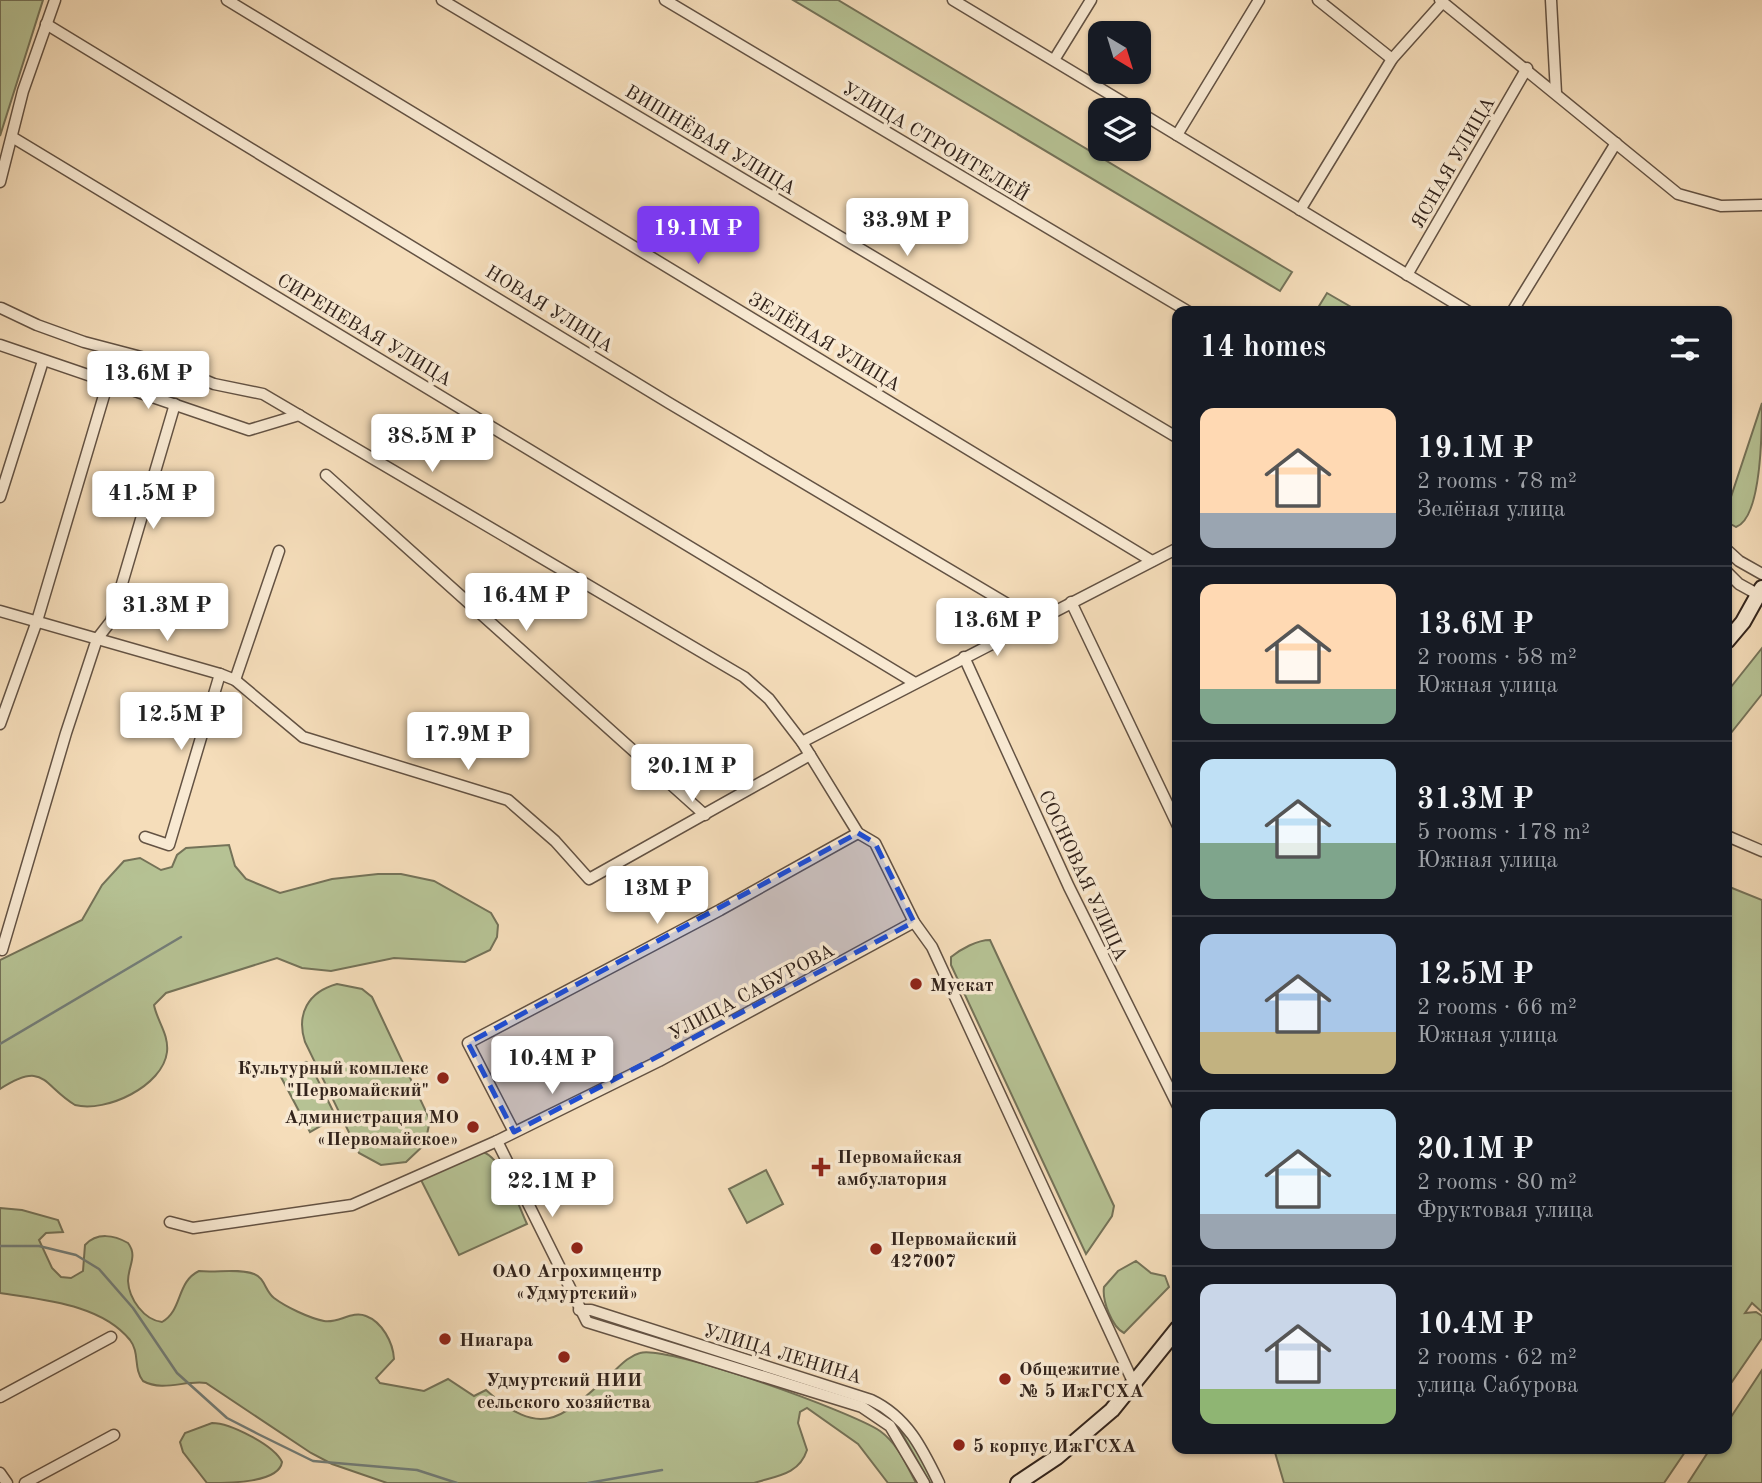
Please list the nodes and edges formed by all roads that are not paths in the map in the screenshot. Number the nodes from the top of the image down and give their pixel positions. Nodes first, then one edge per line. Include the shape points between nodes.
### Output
1 (55, 0) edge
2 (227, 0) edge
3 (442, 0) edge
4 (666, 0) edge
5 (953, 0) edge
6 (1091, 0) edge
7 (1259, 0) edge
8 (1318, 0) edge
9 (1551, 0) edge
10 (1442, 1) edge
11 (47, 24) junction
12 (1392, 59) junction
13 (1054, 60) junction
14 (1527, 68) junction
15 (1556, 93) junction
16 (1116, 98) edge
17 (1151, 119) edge
18 (1177, 135) junction
19 (12, 137) junction
20 (1616, 143) junction
21 (0, 182) edge
22 (1762, 205) edge
23 (1300, 210) junction
24 (1407, 275) junction
25 (1179, 306) edge
26 (1459, 306) edge
27 (1516, 306) edge
28 (0, 307) edge
29 (0, 345) edge
30 (43, 361) junction
31 (108, 382) junction
32 (175, 404) junction
33 (299, 415) junction
34 (1172, 434) edge
35 (326, 475) dead end
36 (0, 497) edge
37 (279, 551) dead end
38 (1172, 551) edge
39 (1732, 555) edge
40 (1152, 561) junction
41 (1762, 574) edge
42 (1732, 577) edge
43 (1761, 591) edge
44 (1072, 602) junction
45 (0, 611) edge
46 (37, 621) junction
47 (1036, 621) junction
48 (1732, 634) edge
49 (97, 639) junction
50 (964, 657) junction
51 (220, 674) junction
52 (235, 680) junction
53 (915, 683) junction
54 (0, 724) edge
55 (802, 742) junction
56 (810, 755) junction
57 (1172, 813) edge
58 (705, 815) junction
59 (858, 833) junction
60 (145, 837) dead end
61 (1732, 838) edge
62 (1762, 851) edge
63 (914, 922) junction
64 (2, 950) edge
65 (1172, 1094) edge
66 (514, 1132) junction
67 (497, 1141) junction
68 (170, 1222) dead end
69 (579, 1310) junction
70 (1172, 1336) edge
71 (111, 1337) dead end
72 (1134, 1384) junction
73 (0, 1397) edge
74 (114, 1435) dead end
75 (0, 1473) edge
76 (7, 1483) edge
77 (25, 1483) edge
78 (924, 1483) edge
79 (939, 1483) edge
80 (1018, 1483) edge

1 - 11 street
2 - 40 street, ЗЕЛЁНАЯ УЛИЦА
3 - 34 street, ВИШНЁВАЯ УЛИЦА
4 - 25 street, УЛИЦА СТРОИТЕЛЕЙ
5 - 13 street
6 - 13 street
7 - 18 street
8 - 12 street
9 - 15 street
10 - 12 street
10 - 14 street
11 - 19 street
11 - 47 street, НОВАЯ УЛИЦА
12 - 23 street
13 - 16 street
14 - 15 street
14 - 24 street, ЯСНАЯ УЛИЦА
15 - 20 street
17 - 18 street
18 - 23 street
19 - 21 street
19 - 53 street, СИРЕНЕВАЯ УЛИЦА
20 - 22 street via 1678,194 1721,206
20 - 27 street
23 - 24 street
24 - 26 street
28 - 33 street via 84,342 164,363 214,384 263,394
29 - 30 street
30 - 31 street
30 - 36 street
31 - 32 street
31 - 46 street
32 - 33 street via 249,430
32 - 49 street via 111,621
33 - 55 street via 744,677 769,699
35 - 58 street
37 - 52 street
38 - 40 street
39 - 41 street
40 - 44 street
42 - 43 street
43 - 48 street
44 - 47 street
44 - 57 street
45 - 46 street
46 - 49 street
46 - 54 street
47 - 50 street
49 - 51 street
49 - 64 street
50 - 53 street
50 - 65 street, СОСНОВАЯ УЛИЦА via 1069,887
51 - 52 street
51 - 60 street via 169,845
52 - 58 street via 303,737 508,800 589,879
53 - 55 street
55 - 56 street
56 - 58 street
56 - 59 street
59 - 63 street via 875,843
59 - 66 street via 468,1042
61 - 62 street
63 - 66 street, УЛИЦА САБУРОВА via 659,1061
63 - 72 street via 939,963
66 - 67 street, УЛИЦА САБУРОВА
67 - 68 street, УЛИЦА САБУРОВА via 337,1209 193,1228
67 - 69 street
69 - 78 street, УЛИЦА ЛЕНИНА via 587,1322 877,1415 898,1436
69 - 79 street, УЛИЦА ЛЕНИНА via 871,1399 909,1429
70 - 72 street
71 - 73 street
72 - 80 street via 1103,1418
74 - 77 street
75 - 76 street

